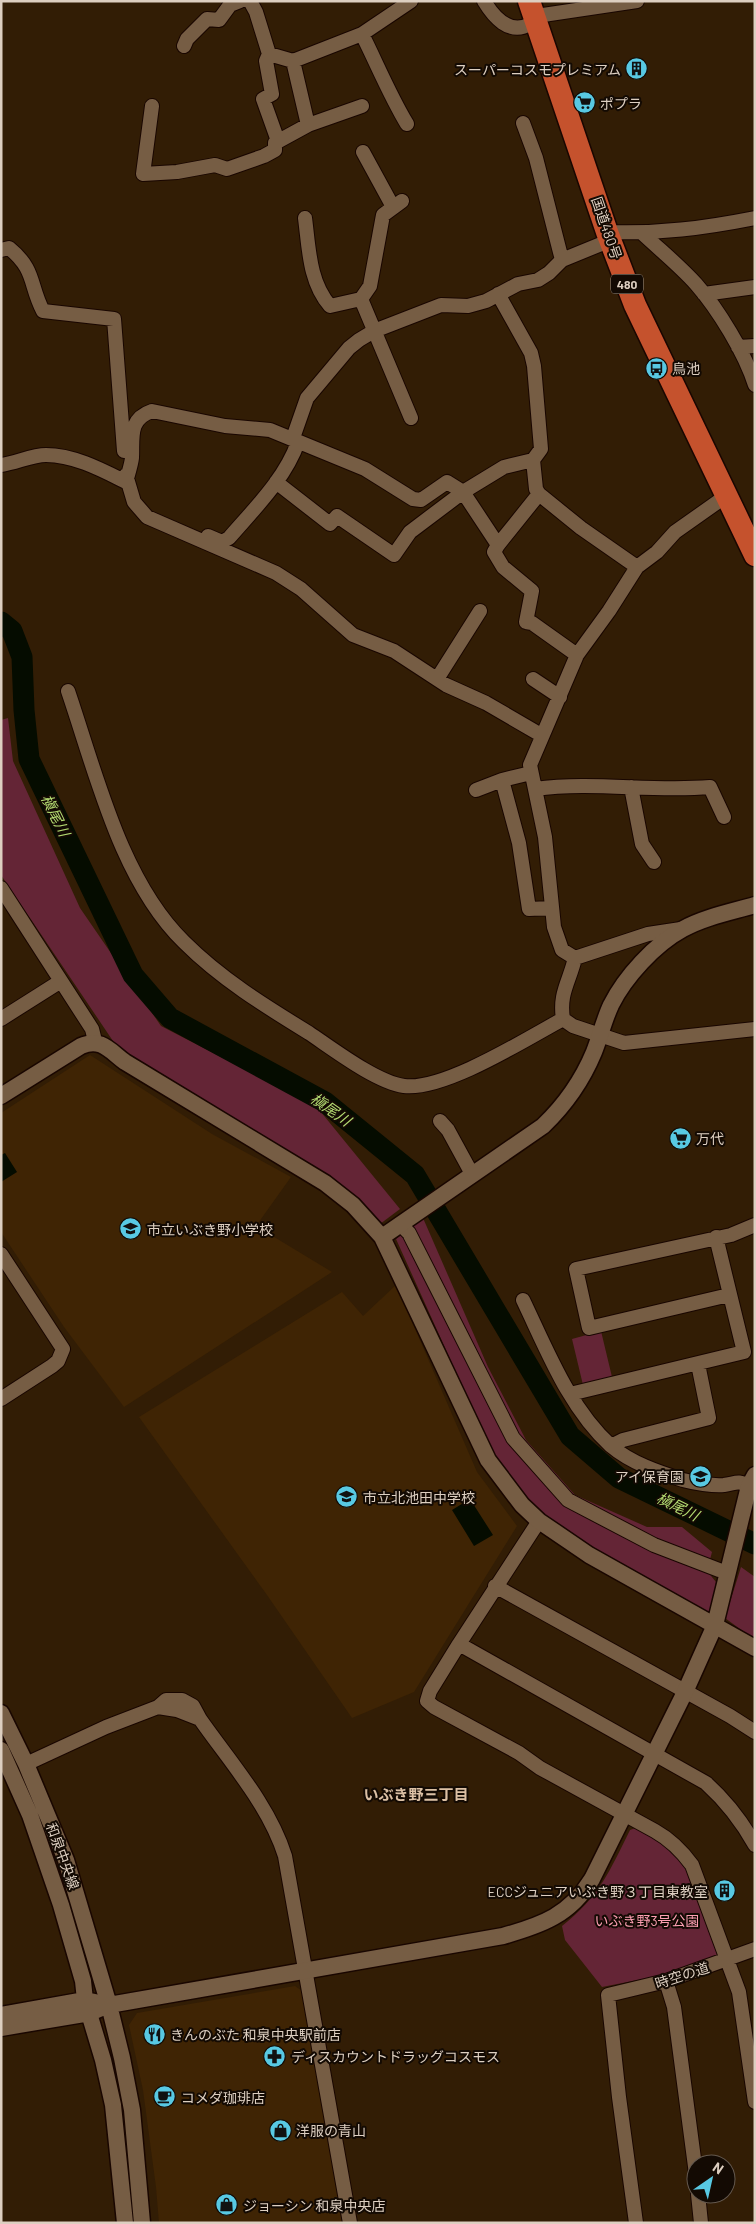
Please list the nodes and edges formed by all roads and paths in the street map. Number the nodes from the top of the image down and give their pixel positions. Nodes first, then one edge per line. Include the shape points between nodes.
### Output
1 (240, 1) edge
2 (250, 1) edge
3 (411, 1) edge
4 (484, 1) edge
5 (638, 1) edge
6 (532, 10) edge
7 (362, 34) junction
8 (184, 46) dead end
9 (269, 54) junction
10 (293, 61) junction
11 (152, 106) dead end
12 (362, 106) dead end
13 (523, 123) dead end
14 (407, 124) dead end
15 (308, 125) junction
16 (278, 142) junction
17 (363, 152) dead end
18 (304, 218) dead end
19 (755, 218) edge
20 (642, 233) junction
21 (609, 236) junction
22 (1, 250) edge
23 (562, 260) junction
24 (755, 287) edge
25 (498, 294) junction
26 (704, 294) junction
27 (361, 299) junction
28 (374, 331) junction
29 (755, 346) edge
30 (738, 347) junction
31 (755, 385) edge
32 (411, 418) dead end
33 (296, 440) junction
34 (533, 460) junction
35 (1, 465) edge
36 (126, 482) junction
37 (276, 482) junction
38 (463, 492) junction
39 (539, 494) junction
40 (726, 496) junction
41 (417, 500) junction
42 (428, 519) junction
43 (186, 534) junction
44 (498, 545) junction
45 (755, 555) edge
46 (637, 567) junction
47 (480, 611) dead end
48 (577, 655) junction
49 (437, 679) junction
50 (533, 679) dead end
51 (68, 691) dead end
52 (560, 698) junction
53 (541, 735) junction
54 (531, 773) junction
55 (502, 780) junction
56 (631, 787) junction
57 (534, 789) junction
58 (476, 790) dead end
59 (724, 817) dead end
60 (654, 862) dead end
61 (1, 888) edge
62 (755, 905) edge
63 (551, 908) junction
64 (682, 929) junction
65 (576, 958) junction
66 (61, 981) junction
67 (1, 1019) edge
68 (563, 1019) junction
69 (755, 1029) edge
70 (600, 1034) junction
71 (95, 1042) junction
72 (1, 1096) edge
73 (447, 1123) dead end
74 (469, 1176) junction
75 (402, 1223) junction
76 (755, 1225) edge
77 (382, 1237) junction
78 (716, 1237) junction
79 (1, 1254) edge
80 (729, 1295) junction
81 (523, 1300) dead end
82 (749, 1351) edge
83 (698, 1364) junction
84 (570, 1394) junction
85 (1, 1399) edge
86 (611, 1446) junction
87 (750, 1485) edge
88 (539, 1521) junction
89 (729, 1568) junction
90 (495, 1586) junction
91 (715, 1625) junction
92 (458, 1644) junction
93 (755, 1648) edge
94 (685, 1692) junction
95 (1, 1713) edge
96 (755, 1732) edge
97 (1, 1750) edge
98 (653, 1754) junction
99 (13, 1770) edge
100 (624, 1814) junction
101 (755, 1845) edge
102 (755, 1949) edge
103 (728, 1960) junction
104 (305, 1970) junction
105 (666, 1981) junction
106 (109, 2005) junction
107 (87, 2007) junction
108 (1, 2014) edge
109 (1, 2028) edge
110 (755, 2102) edge
111 (693, 2154) edge
112 (699, 2204) edge
113 (125, 2223) edge
114 (142, 2223) edge
115 (350, 2223) edge
116 (636, 2223) edge
117 (701, 2223) edge

1 - 8 street via 230,5 220,20 207,19
2 - 9 street
3 - 7 street
4 - 6 street via 493,16 514,28 529,24
5 - 6 street via 543,15
6 - 21 highway, 国道480号 / 480
7 - 10 street
7 - 14 street via 393,102
9 - 10 street
9 - 16 street via 266,61 272,94 263,99
10 - 15 street
11 - 16 street via 143,174 215,165 227,168 264,156 275,150
12 - 15 street
13 - 23 street via 536,158
15 - 16 street
17 - 27 street via 397,204 383,215 370,286
18 - 27 street via 312,272 320,295 330,306
19 - 20 street via 703,229
20 - 21 street
20 - 26 street
21 - 23 street
21 - 40 highway, 国道480号 / 480 via 635,305
22 - 36 street via 9,248 21,258 32,277 43,311 114,319
23 - 25 street via 538,280 518,284
24 - 26 street
25 - 28 street via 468,306 440,305
25 - 34 street via 531,353 541,449
26 - 30 street
27 - 28 street
28 - 32 street
28 - 33 street via 349,348 307,398
29 - 30 street
30 - 31 street
33 - 36 street via 270,430 226,426 152,411 142,414 134,426 132,460
33 - 37 street via 293,457
33 - 41 street via 366,469
34 - 38 street via 504,467
34 - 39 street
35 - 36 street via 45,454 61,456 93,466
36 - 43 street via 134,502 147,517
37 - 42 street via 330,524 337,516 394,555 410,532
37 - 43 street via 229,538 222,542 197,531
38 - 41 street via 447,482
38 - 42 street
38 - 44 street
39 - 44 street
39 - 46 street
40 - 45 highway, 国道480号 / 480
40 - 46 street via 675,532
41 - 42 street
43 - 49 street via 276,573 301,589 354,635 394,651
44 - 48 street via 494,552 503,567 532,591 526,622
46 - 48 street
47 - 49 street
48 - 52 street
49 - 53 street
50 - 52 street
51 - 68 street via 125,855 153,904 183,942 263,1004 376,1076 404,1086 430,1083 467,1070
52 - 53 street
53 - 54 street via 530,765
54 - 55 street
54 - 57 street
55 - 58 street
55 - 63 street via 519,843 528,908
56 - 57 street via 562,785
56 - 59 street via 710,787
56 - 60 street via 642,844
57 - 63 street via 546,837
61 - 66 street
62 - 64 street
63 - 65 street via 562,950
64 - 65 street via 648,934
64 - 70 street via 633,971 611,1006
65 - 68 street via 562,994
66 - 67 street
66 - 71 street via 92,1029
68 - 70 street via 573,1026
69 - 70 street via 624,1043
70 - 74 street via 578,1086 559,1111 543,1126
71 - 72 street via 81,1046
71 - 77 street via 325,1183 353,1205
73 - 74 street
74 - 75 street
75 - 77 street
75 - 89 street via 513,1438 568,1500 654,1545 719,1570
76 - 78 street
77 - 88 street via 488,1460
78 - 80 street
78 - 80 street via 576,1269 589,1328
79 - 85 street via 63,1349 58,1362
80 - 82 street
81 - 84 street via 538,1319
82 - 83 street
83 - 84 street
83 - 86 street via 709,1418
84 - 86 street
86 - 87 street via 650,1469 686,1481 723,1485 739,1481
87 - 89 street
88 - 90 street
88 - 91 street via 589,1555
89 - 91 street
90 - 92 street
90 - 94 street
91 - 93 street
91 - 94 street
92 - 98 street
92 - 100 street via 427,1701
94 - 96 street
94 - 98 street
95 - 99 street, 和泉中央線
97 - 99 street, 和泉中央線
98 - 100 street
98 - 101 street via 706,1783 741,1819
99 - 104 street via 166,1700 182,1700 193,1706 267,1814 280,1840
99 - 106 street, 和泉中央線 via 66,1860
99 - 107 street, 和泉中央線 via 61,1905 83,1981
100 - 103 street via 673,1842 692,1865
100 - 104 street via 584,1891 561,1913 537,1927 503,1936
102 - 103 street, 時空の道
103 - 105 street, 時空の道
103 - 110 street via 738,1992
104 - 106 street
104 - 115 street
105 - 111 street via 674,2007
105 - 116 street, 時空の道 via 608,1995
106 - 107 street
106 - 114 street, 和泉中央線 via 132,2110
107 - 108 street
107 - 109 street
107 - 113 street, 和泉中央線 via 113,2105
112 - 117 street

